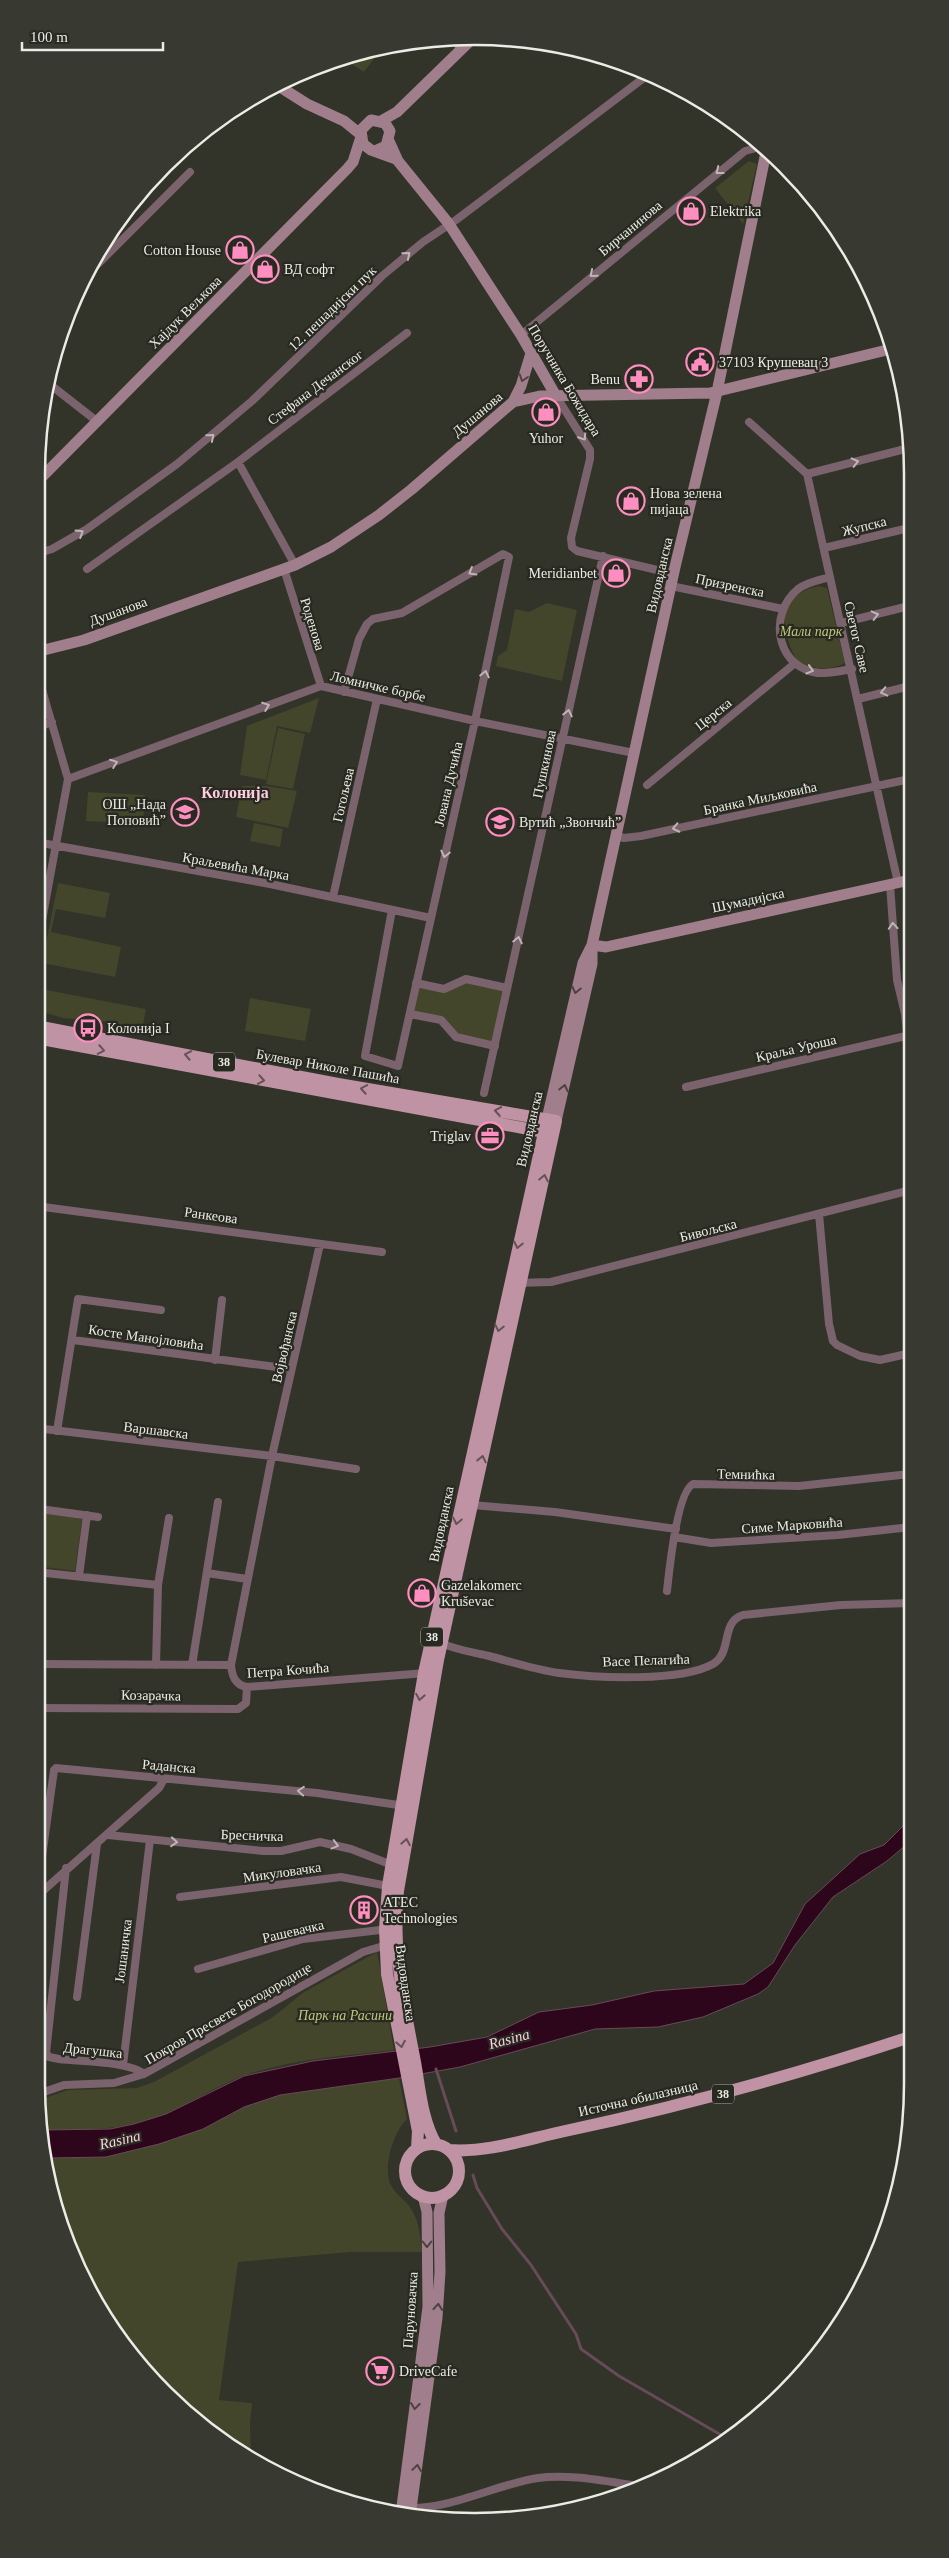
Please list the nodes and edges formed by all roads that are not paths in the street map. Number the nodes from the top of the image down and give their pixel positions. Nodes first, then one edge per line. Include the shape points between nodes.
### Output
1 (465, 45) edge
2 (459, 46) edge
3 (462, 48) junction
4 (642, 79) edge
5 (284, 90) edge
6 (398, 112) junction
7 (344, 121) junction
8 (381, 121) junction
9 (367, 122) junction
10 (389, 136) junction
11 (360, 137) junction
12 (754, 149) edge
13 (374, 150) junction
14 (765, 158) edge
15 (396, 159) junction
16 (353, 162) junction
17 (190, 172) dead end
18 (449, 224) junction
19 (103, 260) edge
20 (407, 333) dead end
21 (521, 335) junction
22 (885, 350) edge
23 (531, 353) junction
24 (54, 388) edge
25 (717, 392) junction
26 (556, 396) junction
27 (513, 402) junction
28 (98, 422) junction
29 (748, 422) dead end
30 (903, 449) edge
31 (238, 462) junction
32 (45, 474) edge
33 (807, 474) junction
34 (904, 529) edge
35 (824, 548) junction
36 (45, 551) edge
37 (603, 556) junction
38 (289, 567) junction
39 (87, 568) dead end
40 (674, 574) junction
41 (830, 577) junction
42 (671, 586) junction
43 (904, 607) edge
44 (783, 609) junction
45 (841, 623) junction
46 (45, 650) edge
47 (794, 664) junction
48 (852, 669) junction
49 (321, 686) junction
50 (904, 688) edge
51 (344, 692) junction
52 (45, 699) edge
53 (377, 699) junction
54 (858, 699) junction
55 (475, 721) junction
56 (52, 722) junction
57 (45, 725) edge
58 (563, 738) junction
59 (634, 753) junction
60 (68, 779) junction
61 (904, 780) edge
62 (647, 784) dead end
63 (878, 786) junction
64 (616, 836) junction
65 (45, 843) edge
66 (56, 845) junction
67 (904, 882) edge
68 (894, 884) junction
69 (333, 897) junction
70 (45, 904) edge
71 (392, 910) junction
72 (431, 918) junction
73 (592, 945) junction
74 (416, 984) junction
75 (507, 988) junction
76 (904, 1012) edge
77 (410, 1014) junction
78 (45, 1028) edge
79 (904, 1036) edge
80 (45, 1040) edge
81 (494, 1046) junction
82 (686, 1086) dead end
83 (484, 1094) dead end
84 (551, 1120) junction
85 (548, 1133) junction
86 (904, 1192) edge
87 (45, 1207) edge
88 (819, 1214) junction
89 (320, 1244) junction
90 (382, 1252) dead end
91 (515, 1282) junction
92 (222, 1300) dead end
93 (161, 1310) dead end
94 (73, 1340) junction
95 (904, 1355) edge
96 (215, 1360) junction
97 (291, 1369) junction
98 (45, 1429) edge
99 (57, 1431) junction
100 (272, 1456) junction
101 (356, 1469) dead end
102 (904, 1475) edge
103 (470, 1488) junction
104 (218, 1502) dead end
105 (472, 1505) junction
106 (45, 1510) edge
107 (87, 1515) junction
108 (98, 1517) dead end
109 (170, 1518) dead end
110 (904, 1527) edge
111 (675, 1533) junction
112 (45, 1573) edge
113 (207, 1573) junction
114 (79, 1576) junction
115 (247, 1579) junction
116 (158, 1585) junction
117 (667, 1590) dead end
118 (904, 1603) edge
119 (441, 1643) junction
120 (45, 1664) edge
121 (156, 1665) junction
122 (192, 1665) junction
123 (231, 1665) junction
124 (429, 1674) junction
125 (247, 1687) junction
126 (45, 1708) edge
127 (164, 1779) junction
128 (406, 1806) junction
129 (45, 1834) edge
130 (108, 1835) junction
131 (150, 1840) junction
132 (97, 1844) junction
133 (392, 1865) junction
134 (66, 1868) junction
135 (388, 1886) junction
136 (45, 1889) edge
137 (180, 1897) dead end
138 (390, 1929) junction
139 (390, 1944) junction
140 (198, 1969) dead end
141 (78, 1996) dead end
142 (904, 2039) edge
143 (123, 2065) junction
144 (144, 2074) junction
145 (45, 2091) edge
146 (420, 2116) junction
147 (436, 2144) junction
148 (417, 2148) junction
149 (483, 2149) junction
150 (449, 2150) junction
151 (459, 2171) junction
152 (443, 2195) junction
153 (423, 2196) junction
154 (628, 2484) edge
155 (406, 2507) edge
156 (407, 2507) edge
157 (416, 2509) edge

1 - 3 main road
2 - 3 street
3 - 6 main road
4 - 18 street, 12. пешадијски пук
5 - 7 main road
6 - 8 main road
6 - 10 main road
7 - 9 main road
7 - 11 main road
8 - 9 main road
8 - 10 main road
9 - 11 main road
10 - 13 main road via 386,146
10 - 15 main road, Поручника Божидара
11 - 13 main road via 363,144
11 - 16 main road, Хајдук Вељкова
12 -> 21 street, Бирчанинова via 745,151 716,174
13 - 15 main road, Поручника Божидара
13 - 16 main road, Хајдук Вељкова
14 - 25 main road, Видовданска
15 - 18 main road, Поручника Божидара
16 - 28 main road, Хајдук Вељкова
17 - 19 street
18 - 21 main road, Поручника Божидара
36 -> 18 street, 12. пешадијски пук via 87,529 208,440 382,276
20 - 31 street, Стефана Дечанског
21 - 23 main road, Поручника Божидара
22 - 25 main road, Душанова
23 - 26 main road, Поручника Божидара
23 -> 27 main road
24 - 28 street
25 - 26 main road, Душанова
25 - 40 main road, Видовданска
26 - 27 main road, Душанова
26 -> 37 street, Поручника Божидара via 590,450 571,538 572,547
27 - 38 main road, Душанова via 379,515 349,536
28 - 32 main road, Хајдук Вељкова
29 - 33 street
33 -> 30 street
31 - 38 street
31 - 39 street, Стефана Дечанског
33 - 35 street, Светог Саве
34 - 35 street, Жупска
35 - 41 street, Светог Саве
37 - 40 street, Поручника Божидара
58 -> 37 street, Пушкинова
38 - 46 main road, Душанова via 84,640
38 - 49 street, Роденова
40 - 42 main road, Видовданска
41 - 44 street via 800,587
41 - 45 street, Светог Саве
42 - 44 street, Призренска
42 - 59 main road, Видовданска
45 -> 43 street
44 - 47 street via 781,642
45 - 48 street, Светог Саве
47 -> 48 street via 818,672
47 - 62 street, Церска
48 - 54 street, Светог Саве
49 - 51 street, Ломничке борбе
60 -> 49 street, Ломничке борбе
50 -> 54 street
51 - 53 street, Ломничке борбе
55 -> 51 street, Јована Дучића via 509,563 506,555 496,557 402,613 374,619 367,624
52 - 56 street
53 - 55 street, Ломничке борбе
53 - 69 street, Гогољева
54 - 63 street, Светог Саве
55 - 58 street, Ломничке борбе
55 -> 72 street, Јована Дучића
56 - 57 street
56 - 60 street
58 - 59 street, Ломничке борбе
75 -> 58 street, Пушкинова
59 - 64 main road, Видовданска
60 - 66 street
61 - 63 street, Бранка Миљковића
63 -> 64 street, Бранка Миљковића via 641,836
63 - 68 street, Светог Саве
64 - 73 main road, Видовданска
65 - 66 street, Краљевића Марка
66 - 69 street, Краљевића Марка
66 - 70 street
67 - 68 main road, Шумадијска
68 - 73 main road, Шумадијска via 606,947
76 -> 68 street, Светог Саве via 897,980
69 - 71 street, Краљевића Марка
71 - 72 street, Краљевића Марка
71 - 77 street, Јована Дучића via 365,1056 398,1066
72 - 74 street, Јована Дучића
73 - 84 main road, Видовданска via 583,960
74 - 75 street via 444,989 466,979
74 - 77 street, Јована Дучића
75 - 81 street, Пушкинова
77 - 81 street via 441,1020 456,1038
84 -> 78 main road, Булевар Николе Пашића / 38 via 338,1084
79 - 82 street, Краља Уроша
80 -> 85 main road, Булевар Николе Пашића / 38
81 - 83 street, Пушкинова
84 - 85 main road, Видовданска / 38
85 - 91 main road, Видовданска / 38
86 - 88 street, Бивољска
87 - 89 street, Ранкеова
88 - 91 street, Бивољска via 551,1282
88 - 95 street via 833,1341 841,1348 873,1359
89 - 90 street, Ранкеова
89 - 97 street, Војвођанска
91 - 103 main road, Видовданска / 38
92 - 96 street, Косте Манојловића
93 - 94 street, Косте Манојловића via 78,1299
94 - 96 street, Косте Манојловића
94 - 99 street, Косте Манојловића
96 - 97 street, Косте Манојловића
97 - 100 street, Војвођанска
98 - 99 street, Варшавска
99 - 100 street, Варшавска
100 - 101 street
100 - 115 street, Војвођанска
102 - 111 street, Темнићка via 792,1486 693,1484 686,1492
103 - 105 main road, Видовданска / 38
103 -> 124 main road, Видовданска / 38
104 - 113 street
105 - 111 street, Симе Марковића via 555,1512
105 - 119 main road, Видовданска / 38
106 - 107 street
107 - 108 street
107 - 114 street
109 - 116 street
110 - 111 street, Симе Марковића via 838,1535 711,1542
111 - 117 street, Темнићка
112 - 114 street
113 - 115 street
113 - 122 street
114 - 116 street
115 - 123 street, Војвођанска
116 - 121 street
118 - 119 street, Васе Пелагића via 841,1605 736,1617 730,1623 720,1658 701,1670 685,1673 631,1676 558,1672
119 - 124 main road, Видовданска / 38
120 - 121 street, Петра Кочића
121 - 122 street, Петра Кочића
122 - 123 street, Петра Кочића
123 - 125 street, Петра Кочића via 232,1676
124 - 125 street, Петра Кочића
124 - 128 main road, Видовданска / 38
125 - 126 street, Козарачка via 246,1703 238,1709
128 -> 127 street, Раданска via 317,1793
127 - 129 street, Раданска via 54,1770
127 - 130 street via 159,1788
128 - 133 main road, Видовданска / 38
138 -> 128 main road, Видовданска / 38 via 399,1883
130 - 131 street, Бресничка
130 - 132 street
131 -> 133 street, Бресничка via 263,1851 281,1851 320,1842 351,1849
131 - 143 street, Јошаничка
132 - 134 street
132 - 141 street
133 - 135 main road, Видовданска / 38
134 - 136 street
134 - 143 street, Драгушка via 46,2053 59,2059
135 - 137 street, Микуловачка via 341,1876
135 - 138 main road, Видовданска / 38
138 - 139 main road, Видовданска / 38
138 - 140 street, Рашевачка via 303,1939
139 - 144 street, Покров Пресвете Богодородице via 371,1948
139 - 146 main road, Видовданска / 38
142 - 149 main road, Источна обилазница / 38 via 734,2091
143 - 144 street, Драгушка
144 - 145 street, Покров Пресвете Богодородице via 114,2082 64,2084
146 - 147 main road, 38
146 - 148 main road, 38
147 - 148 main road
147 - 150 main road, 38
148 - 153 main road via 409,2157 405,2171 411,2188
149 - 150 main road, Источна обилазница / 38
149 - 151 main road, Источна обилазница / 38 via 465,2161
150 - 151 main road
151 - 152 main road, 38 via 454,2185
152 - 153 main road
156 -> 152 main road, Паруновачка via 438,2318 439,2213
153 -> 155 main road, Паруновачка via 427,2212 428,2307
154 - 157 street via 539,2478

